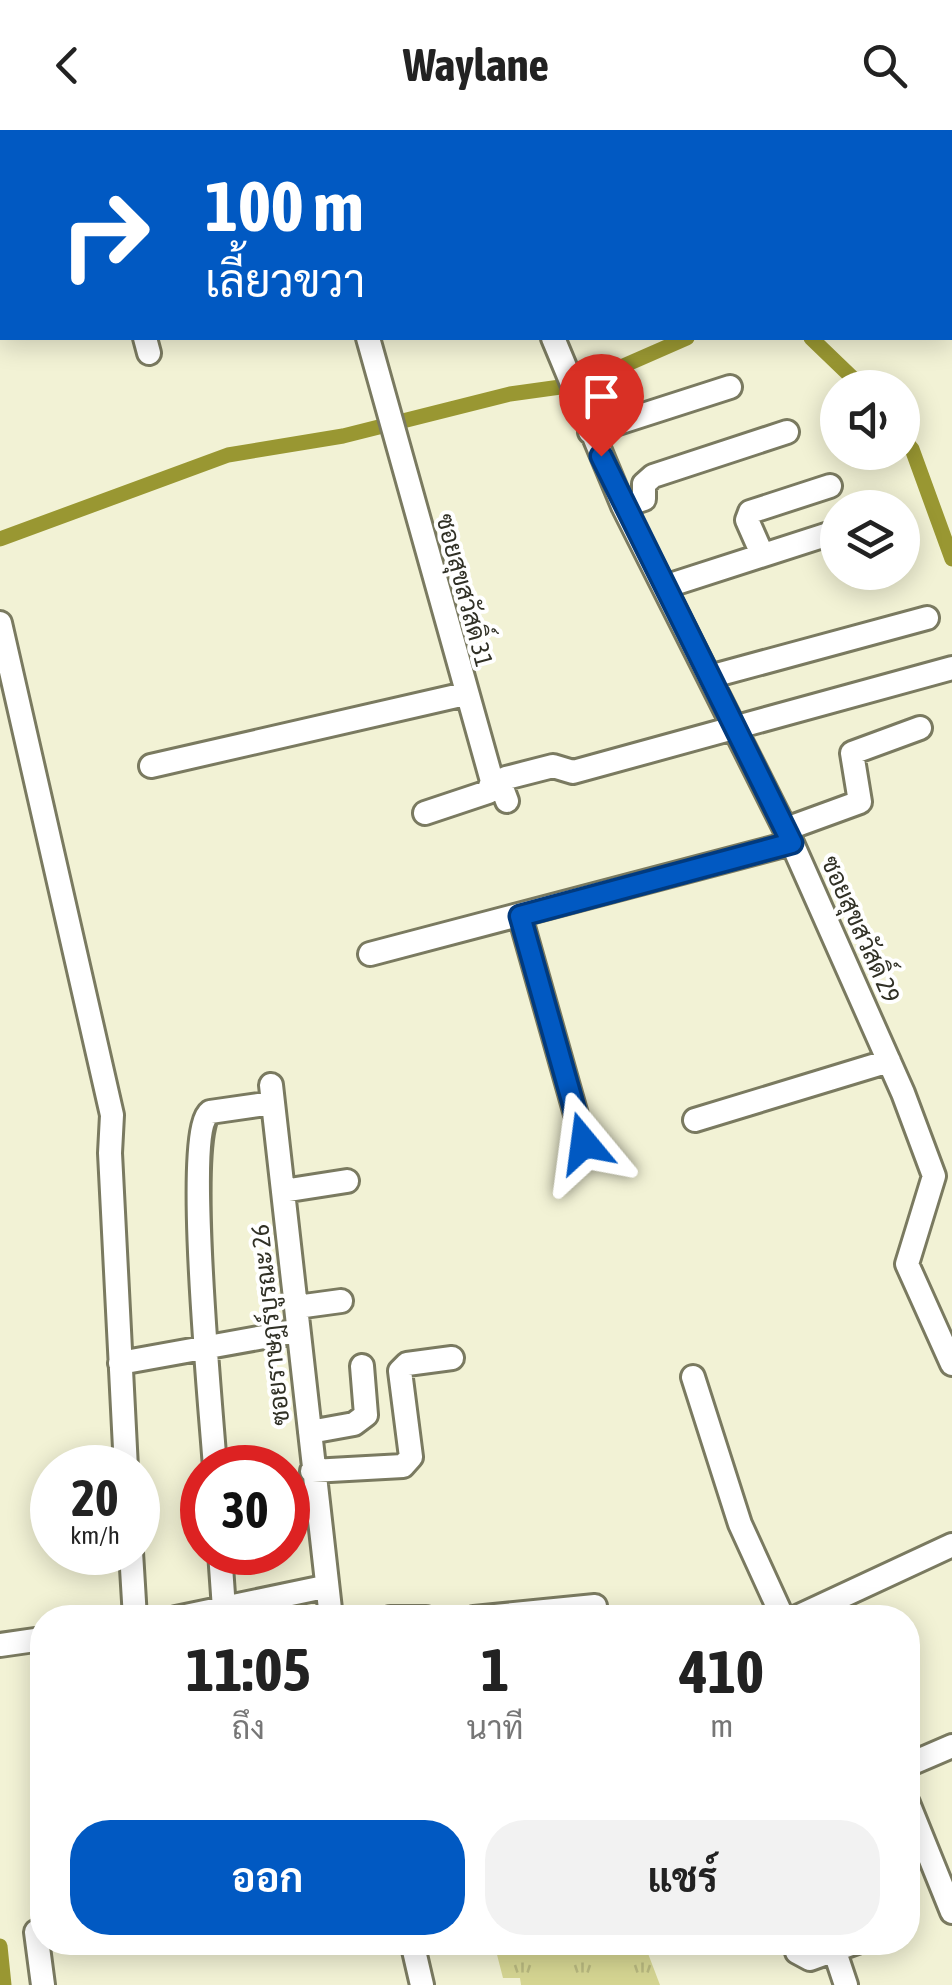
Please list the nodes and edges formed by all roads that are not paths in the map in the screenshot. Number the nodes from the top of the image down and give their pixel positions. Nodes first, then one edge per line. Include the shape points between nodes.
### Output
1 (369, 340) edge
2 (554, 340) edge
3 (730, 388) dead end
4 (590, 432) junction
5 (788, 432) dead end
6 (830, 486) dead end
7 (624, 506) junction
8 (820, 536) edge
9 (762, 554) junction
10 (664, 588) junction
11 (927, 618) dead end
12 (0, 623) edge
13 (952, 668) edge
14 (709, 678) junction
15 (465, 694) junction
16 (733, 728) junction
17 (920, 728) dead end
18 (151, 766) dead end
19 (507, 801) dead end
20 (425, 813) dead end
21 (789, 836) junction
22 (520, 916) junction
23 (370, 954) dead end
24 (889, 1061) junction
25 (695, 1120) dead end
26 (584, 1143) dead end
27 (347, 1180) dead end
28 (283, 1191) junction
29 (341, 1301) dead end
30 (297, 1319) junction
31 (207, 1344) junction
32 (452, 1358) dead end
33 (120, 1363) junction
34 (952, 1364) edge
35 (362, 1366) dead end
36 (693, 1377) dead end
37 (310, 1432) junction
38 (125, 1445) edge
39 (214, 1445) edge
40 (312, 1470) junction
41 (952, 1545) edge
42 (132, 1575) edge
43 (222, 1575) edge
44 (324, 1587) junction
45 (134, 1605) edge
46 (224, 1605) edge
47 (242, 1605) edge
48 (328, 1605) edge
49 (777, 1605) edge
50 (823, 1605) edge
51 (30, 1641) edge
52 (0, 1645) edge
53 (952, 1746) edge
54 (920, 1760) edge
55 (920, 1833) edge
56 (952, 1912) edge
57 (39, 1955) edge
58 (415, 1955) edge
59 (846, 1955) edge
60 (43, 1985) edge
61 (422, 1985) edge
62 (846, 1985) edge

1 - 15 street, ซอยสุขสวัสดิ์ 31
2 - 4 street, ซอยสุขสวัสดิ์ 29
3 - 4 street
4 - 7 street, ซอยสุขสวัสดิ์ 29
5 - 7 street via 662,472 646,482 644,499
6 - 9 street via 750,512 747,520
7 - 10 street, ซอยสุขสวัสดิ์ 29
8 - 9 street
9 - 10 street
10 - 14 street, ซอยสุขสวัสดิ์ 29
11 - 14 street
12 - 33 street via 112,1115
13 - 16 street
14 - 16 street, ซอยสุขสวัสดิ์ 29
15 - 18 street
15 - 20 street, ซอยสุขสวัสดิ์ 31 via 491,788
16 - 19 street via 573,772 553,766 506,778 501,785
16 - 21 street, ซอยสุขสวัสดิ์ 29
17 - 21 street via 852,753 860,802
21 - 22 street
21 - 24 street, ซอยสุขสวัสดิ์ 29
22 - 23 street
22 - 26 street
24 - 25 street
24 - 34 street, ซอยสุขสวัสดิ์ 29 via 934,1176 908,1264
27 - 28 street
28 - 30 street, ซอยราษฎร์บูรณะ 26
28 - 31 street, ซอยราษฎร์บูรณะ 26 via 272,1094 202,1120 196,1177
29 - 30 street
30 - 31 street
30 - 37 street, ซอยราษฎร์บูรณะ 26
31 - 33 street
31 - 39 street
32 - 40 street via 407,1364 400,1371 411,1458 404,1466
33 - 38 street
35 - 37 street via 366,1415 354,1424
36 - 49 street via 740,1524
37 - 40 street, ซอยราษฎร์บูรณะ 26
40 - 44 street, ซอยราษฎร์บูรณะ 26
41 - 50 street
42 - 45 street
43 - 46 street
44 - 47 street
44 - 48 street, ซอยราษฎร์บูรณะ 26
51 - 52 street
53 - 54 street
55 - 56 street
57 - 60 street
58 - 61 street
59 - 62 street

